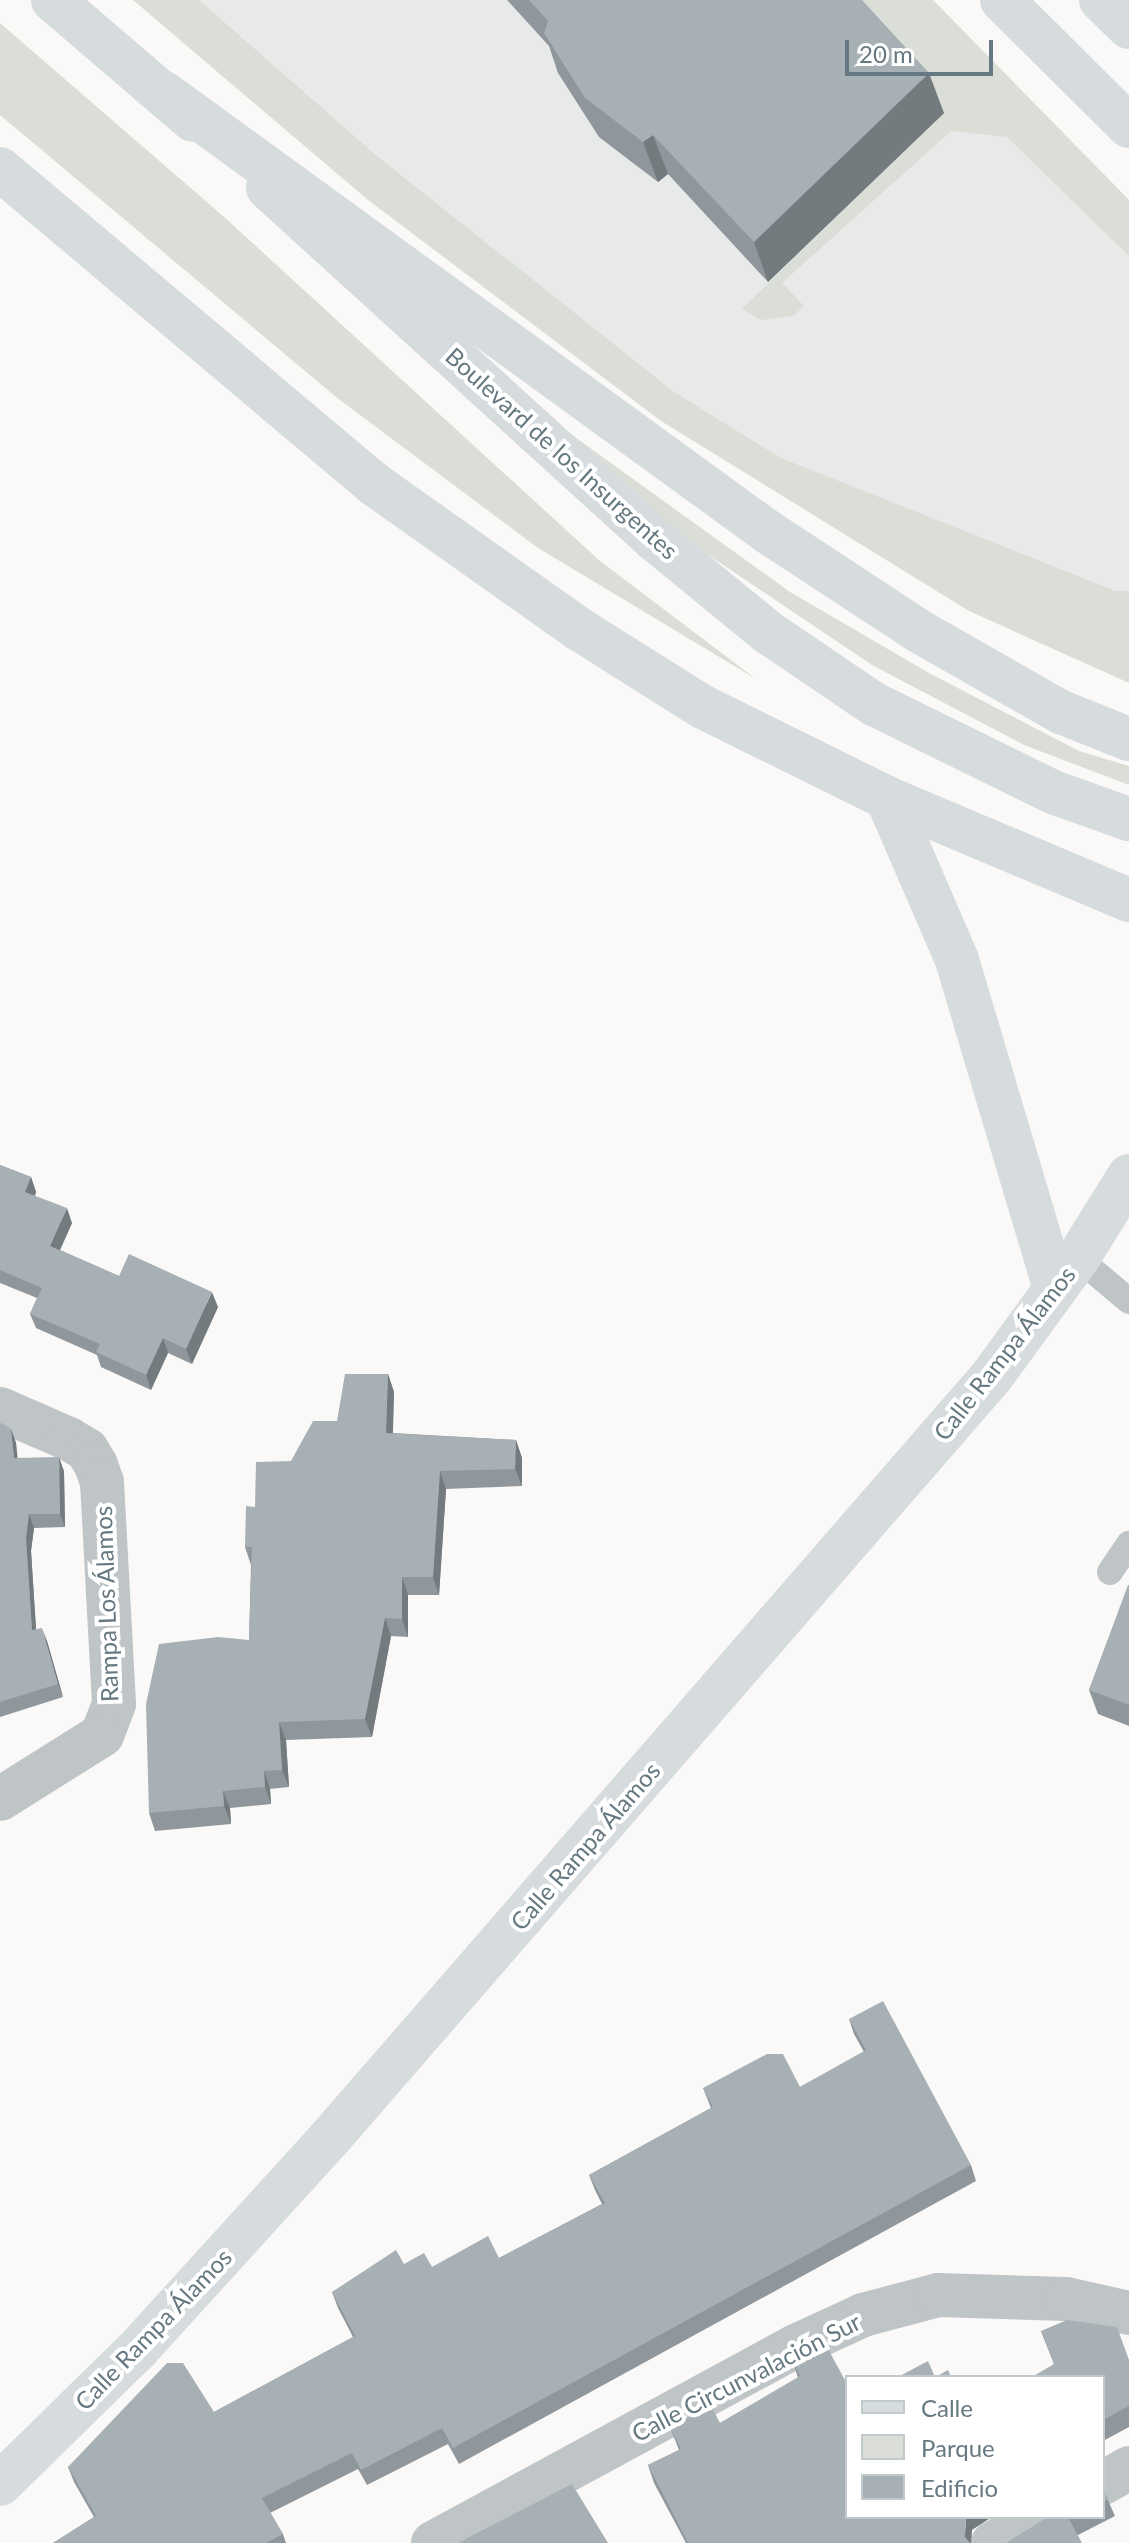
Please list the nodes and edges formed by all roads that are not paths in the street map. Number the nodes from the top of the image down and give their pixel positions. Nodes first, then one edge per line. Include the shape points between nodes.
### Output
1 (53, 0) edge
2 (1002, 0) edge
3 (1101, 0) edge
4 (1129, 27) edge
5 (164, 93) junction
6 (1129, 126) edge
7 (0, 169) edge
8 (1129, 739) edge
9 (887, 798) junction
10 (1129, 819) edge
11 (1129, 900) edge
12 (1129, 1176) edge
13 (1117, 1223) edge
14 (1067, 1273) junction
15 (1129, 1301) edge
16 (0, 1409) edge
17 (1129, 1544) edge
18 (1110, 1572) dead end
19 (0, 1799) edge
20 (1129, 2313) edge
21 (1129, 2468) edge
22 (1105, 2482) edge
23 (0, 2484) edge
24 (1036, 2519) edge
25 (433, 2543) edge
26 (993, 2543) edge

1 - 5 main road, Boulevard de los Insurgentes
2 - 6 main road
3 - 4 main road
5 - 8 main road via 768,532 917,630 1061,712
5 - 10 main road, Boulevard de los Insurgentes via 654,539 769,633 874,704 1053,792
7 - 9 main road via 399,502 579,629 703,707
9 - 11 main road
9 - 14 main road via 957,960
12 - 13 main road, Calle Rampa Álamos
13 - 14 main road, Calle Rampa Álamos
14 - 15 lane
14 - 23 main road, Calle Rampa Álamos via 992,1376 329,2139 136,2351
16 - 19 street, Rampa Los Álamos via 69,1439 87,1450 96,1465 102,1482 114,1704 102,1735
17 - 18 lane
20 - 25 street, Calle Circunvalación Sur via 1066,2299 952,2295 863,2315
21 - 22 street
24 - 26 street

